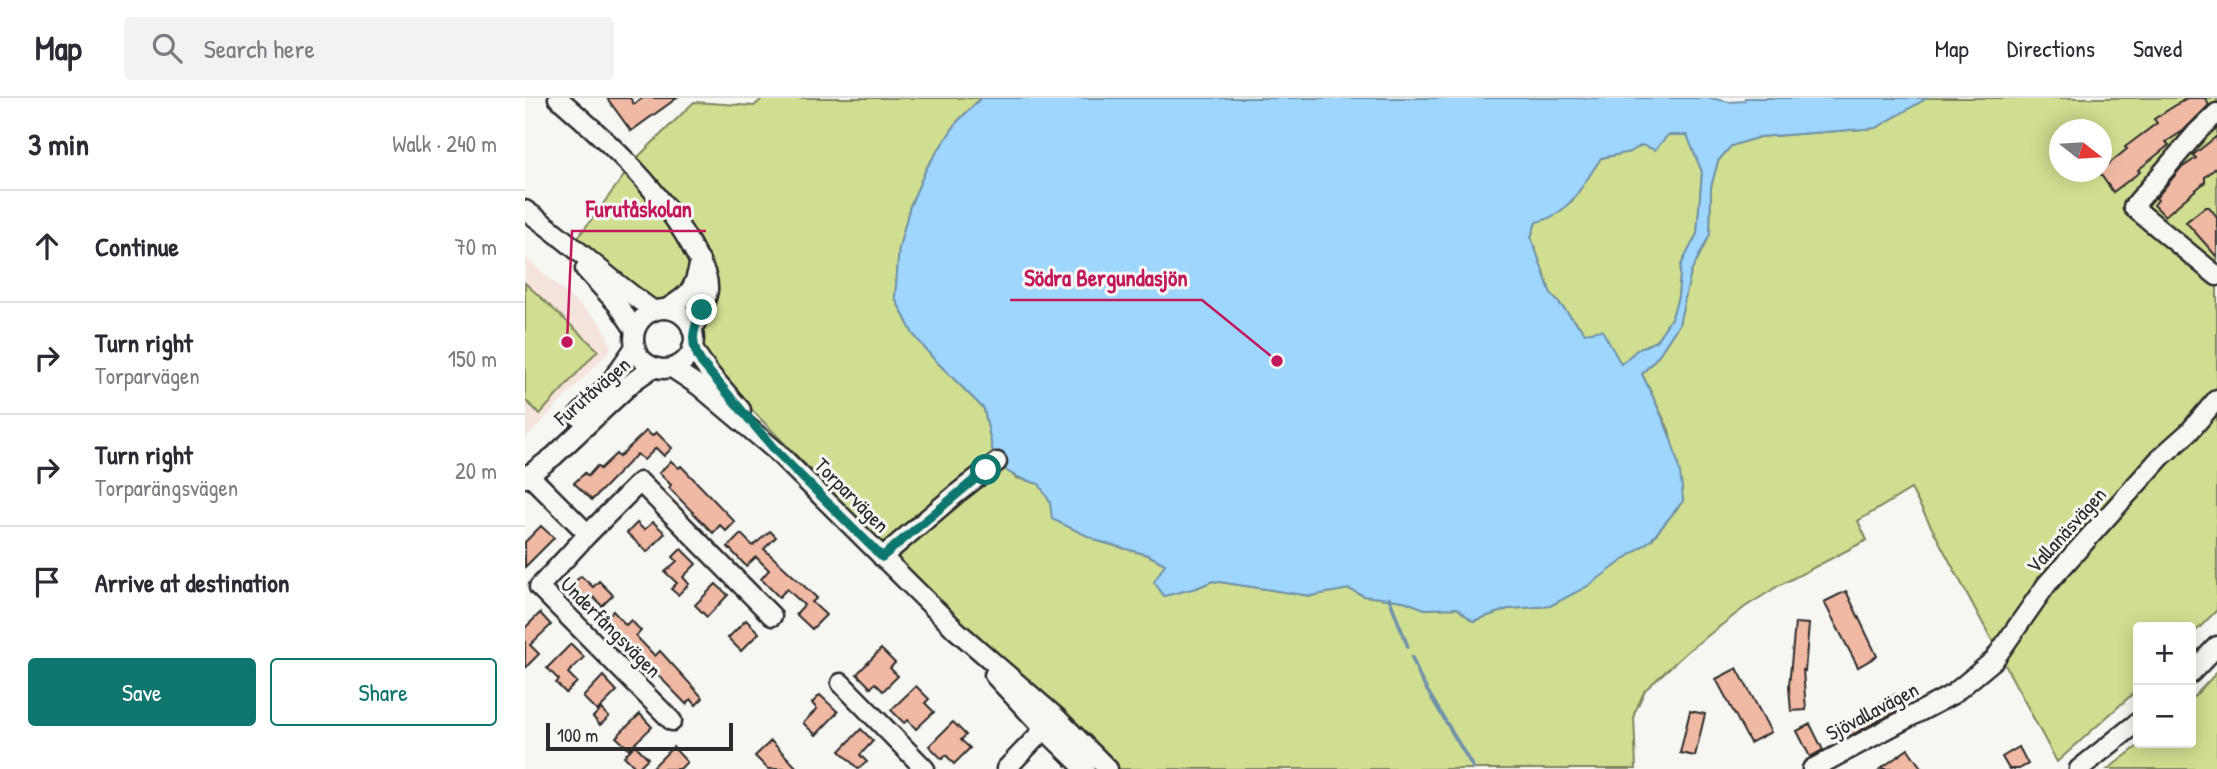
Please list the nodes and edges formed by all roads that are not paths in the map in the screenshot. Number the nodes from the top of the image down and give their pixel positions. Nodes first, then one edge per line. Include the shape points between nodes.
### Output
1 (558, 98) edge
2 (2217, 113) edge
3 (525, 210) edge
4 (700, 261) junction
5 (2217, 276) edge
6 (660, 310) junction
7 (635, 339) junction
8 (692, 339) junction
9 (663, 368) junction
10 (2217, 399) edge
11 (775, 450) junction
12 (997, 462) dead end
13 (527, 476) edge
14 (588, 534) junction
15 (882, 557) junction
16 (772, 615) dead end
17 (2217, 646) edge
18 (2196, 667) edge
19 (841, 683) dead end
20 (1953, 694) joint
21 (672, 720) dead end
22 (1050, 723) junction
23 (2133, 726) edge
24 (925, 769) edge
25 (1006, 769) edge
26 (1085, 769) edge
27 (1108, 769) edge
28 (1812, 769) edge
29 (2079, 769) edge

1 - 4 street via 649,184
2 - 5 street via 2133,207
3 - 6 street
3 - 7 street via 612,297
4 - 6 street via 687,297
4 - 8 street via 708,290
6 - 7 street via 641,320
6 - 8 street via 682,316
7 - 9 street via 644,362
7 - 13 street, Furutåvägen via 609,384 547,448
8 - 9 street via 682,362
8 - 11 street, Torparvägen via 711,375
9 - 11 street, Torparvägen via 699,386
9 - 13 street, Furutåvägen via 635,380
10 - 20 street, Vallanäsvägen via 2047,584 1994,660
11 - 15 street, Torparvägen
12 - 15 street
13 - 14 street
14 - 16 street, Underfångsvägen via 640,482
14 - 21 street, Underfångsvägen via 539,587
15 - 22 street, Torparvägen
17 - 18 street
19 - 24 street
20 - 28 street, Sjövallavägen
22 - 25 street
22 - 26 street, Torparvägen
22 - 27 street, Torparvägen
23 - 29 street

